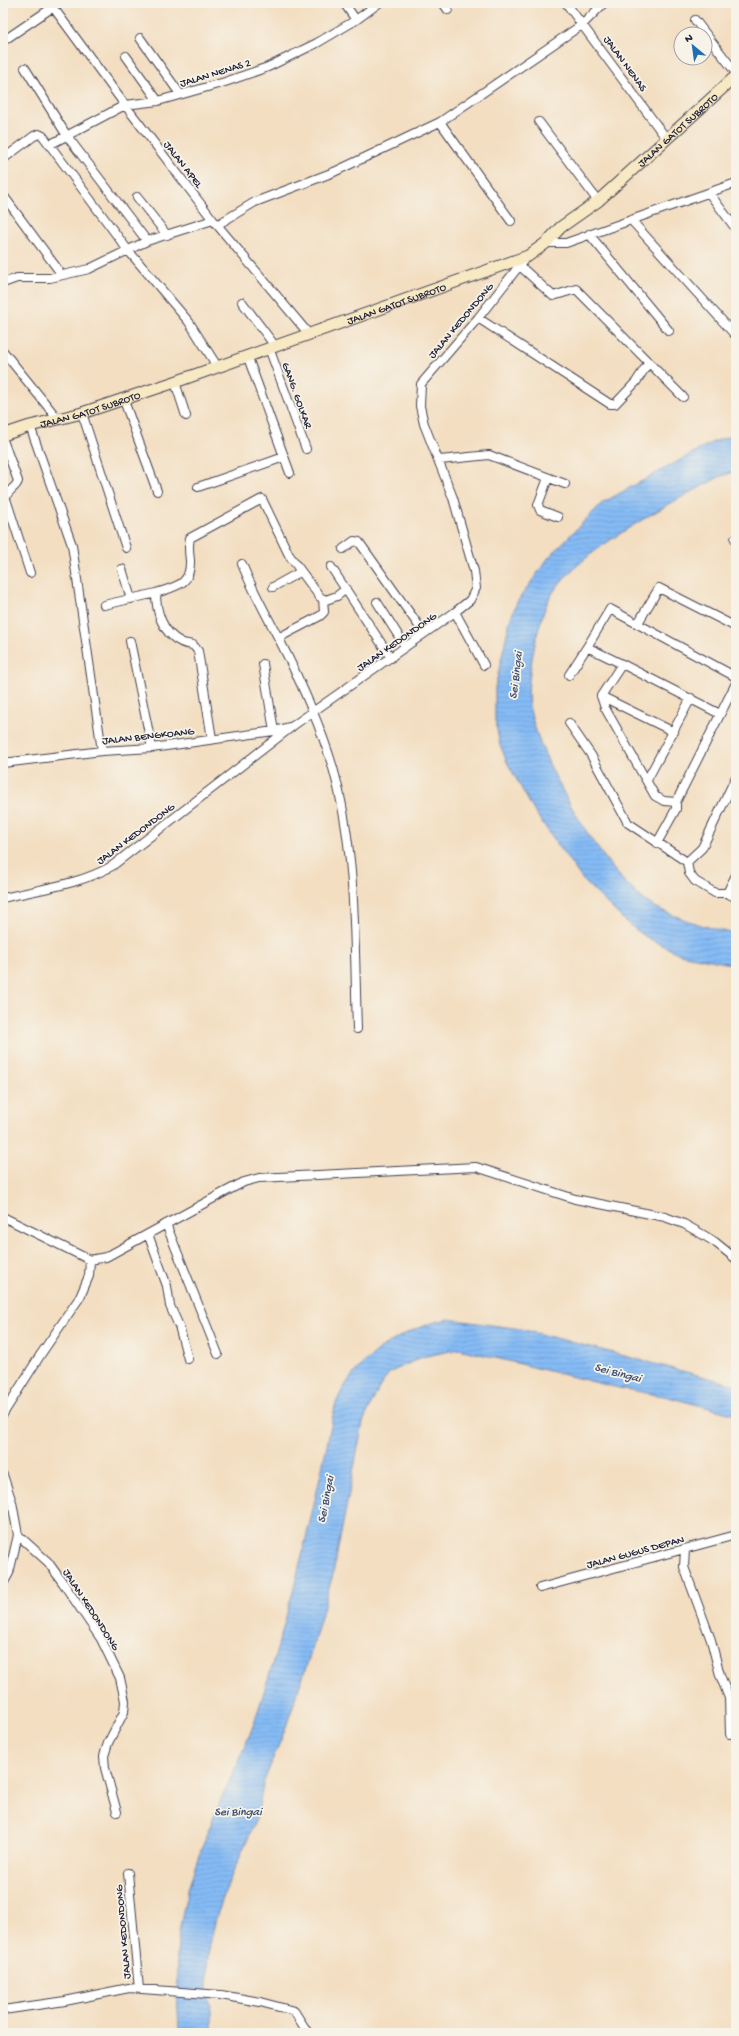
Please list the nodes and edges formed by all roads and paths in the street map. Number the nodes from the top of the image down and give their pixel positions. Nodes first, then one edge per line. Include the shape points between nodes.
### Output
1 (344, 3) edge
2 (379, 3) edge
3 (566, 3) edge
4 (604, 3) edge
5 (54, 4) edge
6 (356, 20) junction
7 (695, 20) dead end
8 (583, 24) junction
9 (140, 38) dead end
10 (3, 41) edge
11 (126, 56) dead end
12 (25, 68) dead end
13 (736, 72) edge
14 (736, 76) edge
15 (180, 94) junction
16 (158, 101) junction
17 (125, 106) junction
18 (440, 122) junction
19 (539, 122) dead end
20 (67, 136) junction
21 (666, 138) junction
22 (51, 144) junction
23 (3, 159) edge
24 (736, 183) edge
25 (709, 192) junction
26 (3, 195) edge
27 (137, 197) dead end
28 (598, 201) junction
29 (631, 220) junction
30 (511, 221) dead end
31 (215, 222) junction
32 (736, 229) edge
33 (589, 234) junction
34 (167, 235) junction
35 (147, 241) junction
36 (546, 243) junction
37 (127, 249) junction
38 (528, 256) junction
39 (520, 266) junction
40 (62, 275) junction
41 (3, 283) edge
42 (242, 302) dead end
43 (478, 318) junction
44 (669, 331) dead end
45 (308, 333) junction
46 (736, 336) edge
47 (272, 347) junction
48 (3, 351) edge
49 (248, 355) junction
50 (649, 362) junction
51 (217, 366) junction
52 (174, 382) junction
53 (683, 397) dead end
54 (124, 398) junction
55 (82, 413) junction
56 (186, 416) dead end
57 (57, 418) junction
58 (30, 426) junction
59 (3, 435) edge
60 (3, 440) edge
61 (306, 449) dead end
62 (284, 457) junction
63 (440, 460) junction
64 (290, 473) dead end
65 (548, 478) junction
66 (565, 484) dead end
67 (198, 487) dead end
68 (157, 491) dead end
69 (558, 517) dead end
70 (126, 548) dead end
71 (343, 548) dead end
72 (242, 564) dead end
73 (331, 567) dead end
74 (122, 569) dead end
75 (300, 572) junction
76 (30, 573) dead end
77 (273, 587) dead end
78 (346, 589) junction
79 (156, 592) junction
80 (323, 599) junction
81 (131, 600) junction
82 (377, 602) dead end
83 (104, 606) dead end
84 (455, 612) junction
85 (638, 623) junction
86 (736, 627) edge
87 (424, 633) junction
88 (278, 638) junction
89 (130, 641) dead end
90 (406, 646) junction
91 (587, 647) junction
92 (391, 658) junction
93 (263, 664) dead end
94 (622, 664) junction
95 (484, 665) dead end
96 (568, 675) dead end
97 (736, 677) edge
98 (736, 683) edge
99 (601, 696) junction
100 (691, 698) junction
101 (312, 712) junction
102 (720, 714) junction
103 (569, 723) dead end
104 (294, 725) junction
105 (274, 731) junction
106 (674, 732) junction
107 (212, 739) junction
108 (152, 748) junction
109 (102, 751) junction
110 (3, 763) edge
111 (736, 776) edge
112 (647, 780) junction
113 (676, 802) junction
114 (657, 843) junction
115 (687, 862) junction
116 (736, 875) edge
117 (727, 893) junction
118 (3, 898) edge
119 (736, 898) edge
120 (357, 1029) dead end
121 (3, 1216) edge
122 (166, 1224) junction
123 (148, 1234) junction
124 (736, 1259) edge
125 (90, 1260) junction
126 (218, 1354) dead end
127 (188, 1359) dead end
128 (3, 1414) edge
129 (3, 1475) edge
130 (18, 1535) junction
131 (736, 1535) edge
132 (685, 1549) junction
133 (4, 1582) edge
134 (540, 1588) dead end
135 (730, 1734) dead end
136 (117, 1812) dead end
137 (128, 1873) dead end
138 (139, 1989) junction
139 (3, 2010) edge
140 (308, 2033) edge

1 - 6 street
2 - 6 street, JALAN NENAS 2
3 - 8 street, JALAN NENAS
4 - 8 street
5 - 10 street
5 - 17 street, JALAN APEL
6 - 15 street, JALAN NENAS 2 via 268,67
7 - 13 street
8 - 18 street
8 - 21 street, JALAN NENAS
9 - 15 street
11 - 16 street
12 - 20 street
14 - 21 main road, JALAN GATOT SUBROTO
15 - 16 street, JALAN NENAS 2
16 - 17 street, JALAN NENAS 2
17 - 20 street, JALAN NENAS 2
17 - 31 street, JALAN APEL
18 - 30 street
18 - 31 street via 334,172 255,202
19 - 28 street
20 - 22 street, JALAN NENAS 2
20 - 35 street
21 - 28 main road, JALAN GATOT SUBROTO
22 - 23 street via 37,134
22 - 37 street
24 - 25 street
25 - 29 street
25 - 32 street
26 - 40 street
27 - 34 street
28 - 36 main road, JALAN GATOT SUBROTO via 561,227
29 - 33 street
29 - 46 street
31 - 34 street
31 - 45 street, JALAN APEL
33 - 36 street via 566,242
33 - 44 street
34 - 35 street
35 - 37 street
36 - 38 main road, JALAN GATOT SUBROTO
37 - 40 street via 89,269
37 - 51 street via 189,322
38 - 39 street, JALAN KEDONDONG
38 - 45 main road, JALAN GATOT SUBROTO
39 - 43 street, JALAN KEDONDONG
39 - 50 street via 553,296 576,290
40 - 41 street via 50,278 17,278
42 - 47 street, GANG. GOLKAR
43 - 50 street via 610,404 615,404 636,382
43 - 63 street, JALAN KEDONDONG via 421,384 420,406 424,424
45 - 47 main road, JALAN GATOT SUBROTO
47 - 49 main road, JALAN GATOT SUBROTO
47 - 61 street, GANG. GOLKAR
48 - 57 street
49 - 51 main road, JALAN GATOT SUBROTO
49 - 62 street
50 - 53 street
51 - 52 main road, JALAN GATOT SUBROTO
52 - 54 main road, JALAN GATOT SUBROTO
52 - 56 street
54 - 55 main road, JALAN GATOT SUBROTO
54 - 68 street
55 - 57 main road, JALAN GATOT SUBROTO
55 - 70 street
57 - 58 main road, JALAN GATOT SUBROTO
58 - 59 main road, JALAN GATOT SUBROTO
58 - 109 street via 72,545
60 - 76 street via 18,481 8,491 6,499
62 - 64 street
62 - 67 street
63 - 65 street via 489,455
63 - 84 street, JALAN KEDONDONG via 474,571 476,588 470,600
65 - 66 street
65 - 69 street via 538,505 540,510
71 - 87 street via 354,541 359,542
72 - 88 street
73 - 78 street
74 - 81 street
75 - 77 street
75 - 79 street via 262,499 192,536 188,546 188,578 176,586
75 - 80 street
78 - 80 street via 337,596
78 - 92 street
79 - 81 street
79 - 107 street via 156,605 161,621 178,640 193,645 198,651
80 - 88 street via 324,612 320,616
81 - 83 street
82 - 90 street
84 - 87 street, JALAN KEDONDONG
84 - 95 street
85 - 86 street via 659,588
85 - 91 street via 609,610
85 - 97 street
87 - 90 street, JALAN KEDONDONG
88 - 101 street
89 - 108 street
90 - 92 street, JALAN KEDONDONG
91 - 94 street
91 - 96 street
92 - 101 street, JALAN KEDONDONG
93 - 105 street
94 - 99 street
94 - 100 street
98 - 102 street
99 - 106 street
99 - 112 street via 605,708
100 - 102 street
100 - 106 street
101 - 104 street, JALAN KEDONDONG
101 - 120 street via 332,767 346,819 351,873
102 - 113 street
103 - 114 street via 591,755 628,823
104 - 105 street, JALAN BENGKOANG
104 - 118 street, JALAN KEDONDONG via 97,875
105 - 107 street, JALAN BENGKOANG
106 - 112 street
107 - 108 street, JALAN BENGKOANG
108 - 109 street, JALAN BENGKOANG
109 - 110 street, JALAN BENGKOANG
111 - 115 street via 702,848
112 - 113 street via 655,796 664,801
113 - 114 street via 676,809
114 - 115 street
115 - 117 street via 689,873 696,881 715,893
116 - 117 street
117 - 119 street
121 - 125 street
122 - 123 street
122 - 124 street via 244,1182 259,1178 476,1167 574,1199 665,1217 700,1233
122 - 126 street
123 - 125 street via 106,1257
123 - 127 street via 167,1286 170,1306 180,1326
125 - 128 street via 89,1276 80,1297
129 - 130 street via 12,1502
130 - 133 street via 9,1573
130 - 136 street, JALAN KEDONDONG via 48,1562 63,1583 102,1639 120,1678 125,1701 124,1712 104,1756
131 - 132 street, JALAN GUGUS DEPAN
132 - 134 street, JALAN GUGUS DEPAN
132 - 135 street via 684,1567 729,1698
137 - 138 street, JALAN KEDONDONG
138 - 139 street via 129,1988
138 - 140 street via 221,1995 260,2002 294,2011

